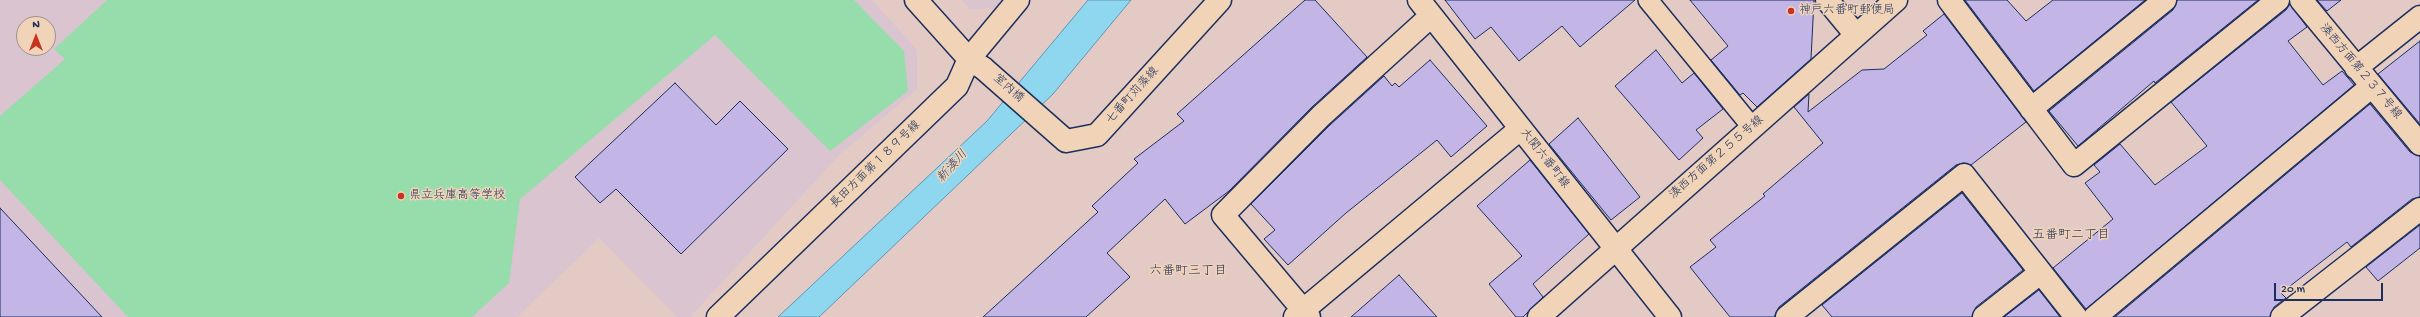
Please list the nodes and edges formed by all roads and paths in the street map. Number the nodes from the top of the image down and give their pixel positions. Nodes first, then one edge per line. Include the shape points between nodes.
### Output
1 (916, 0) edge
2 (1018, 0) edge
3 (1220, 0) edge
4 (1648, 0) edge
5 (1827, 0) edge
6 (1896, 0) edge
7 (1949, 0) edge
8 (2165, 0) edge
9 (2278, 0) edge
10 (2301, 0) edge
11 (1425, 8) edge
12 (2420, 17) edge
13 (1856, 35) junction
14 (976, 63) junction
15 (2356, 68) junction
16 (2372, 86) junction
17 (2031, 109) junction
18 (1032, 111) joint
19 (1752, 127) junction
20 (1520, 129) junction
21 (2420, 144) edge
22 (2420, 209) edge
23 (1614, 248) junction
24 (2040, 273) junction
25 (1303, 315) edge
26 (718, 317) edge
27 (1539, 317) edge
28 (1670, 317) edge
29 (1787, 317) edge
30 (1984, 317) edge
31 (2076, 317) edge
32 (2095, 317) edge
33 (2282, 317) edge

1 - 14 street, 室内橋
2 - 14 street, 長田方面第１８９号線
3 - 18 street, 七番町苅藻線 via 1097,135 1066,141
4 - 19 lane
5 - 13 street
6 - 13 street, 湊西方面第２５５号線
7 - 17 street
8 - 17 street
9 - 17 street via 2074,165
10 - 15 street, 湊西方面第２３７号線
11 - 20 street, 大関六番町線
11 - 25 street via 1223,215
12 - 15 street
13 - 19 street, 湊西方面第２５５号線
14 - 18 street, 室内橋
14 - 26 street, 長田方面第１８９号線 via 957,86
15 - 16 street, 湊西方面第２３７号線
16 - 21 street, 湊西方面第２３７号線
16 - 32 street
19 - 23 street, 湊西方面第２５５号線
20 - 23 street, 大関六番町線
20 - 25 street
22 - 33 street
23 - 27 street, 湊西方面第２５５号線
23 - 28 street, 大関六番町線
24 - 29 street via 1964,175
24 - 30 street
24 - 31 street

